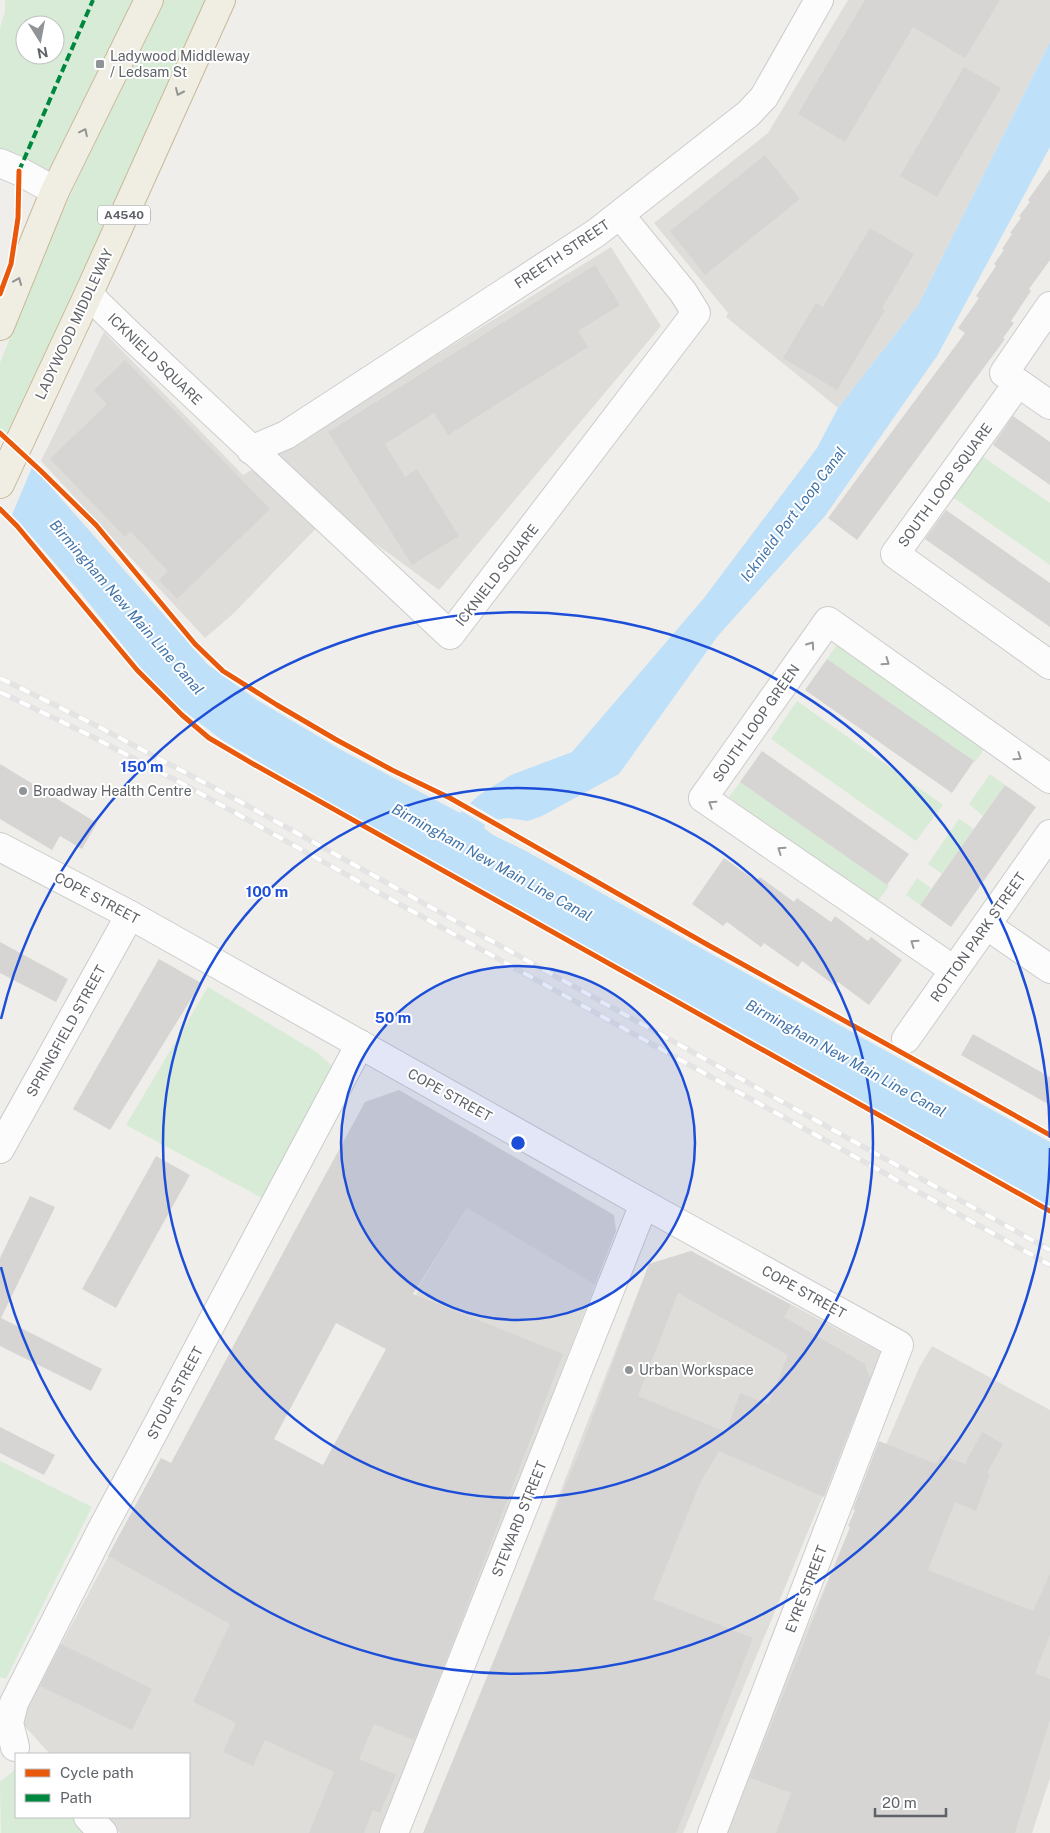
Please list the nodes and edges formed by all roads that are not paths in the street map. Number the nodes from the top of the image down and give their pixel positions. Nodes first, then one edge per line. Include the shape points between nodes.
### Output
1 (149, 0) edge
2 (221, 0) edge
3 (819, 0) edge
4 (0, 162) edge
5 (55, 191) junction
6 (620, 215) junction
7 (89, 293) junction
8 (1050, 306) edge
9 (0, 326) edge
10 (1018, 383) junction
11 (1050, 405) edge
12 (251, 450) junction
13 (0, 484) edge
14 (1050, 665) edge
15 (1050, 779) edge
16 (1050, 834) edge
17 (0, 848) edge
18 (130, 915) junction
19 (986, 925) junction
20 (1050, 969) edge
21 (954, 970) junction
22 (906, 1039) dead end
23 (360, 1044) junction
24 (0, 1147) edge
25 (644, 1204) junction
26 (899, 1345) joint
27 (12, 1754) edge
28 (89, 1818) edge
29 (103, 1833) edge
30 (394, 1833) edge
31 (712, 1833) edge

5 -> 1 highway
2 -> 7 highway, LADYWOOD MIDDLEWAY / A4540
3 - 6 street, FREETH STREET via 764,97 748,114
4 - 5 street
9 -> 5 highway
6 - 12 street, FREETH STREET via 286,435
6 - 12 street, ICKNIELD SQUARE via 696,314 450,635
7 - 12 street, ICKNIELD SQUARE
7 - 13 highway, LADYWOOD MIDDLEWAY / A4540
8 - 10 street via 1004,373
10 - 11 street
10 - 14 street, SOUTH LOOP SQUARE via 895,554
21 -> 15 street, SOUTH LOOP GREEN via 703,798 828,621
16 - 19 street, ROTTON PARK STREET
17 - 18 street, COPE STREET
18 - 23 street, COPE STREET
18 - 24 street, SPRINGFIELD STREET
19 - 20 street
19 - 21 street, ROTTON PARK STREET
21 - 22 street, ROTTON PARK STREET
23 - 25 street, COPE STREET
23 - 27 street, STOUR STREET via 102,1530 14,1703 9,1723
25 - 26 street, COPE STREET
25 - 30 street, STEWARD STREET
26 - 31 street, EYRE STREET
28 - 29 street

